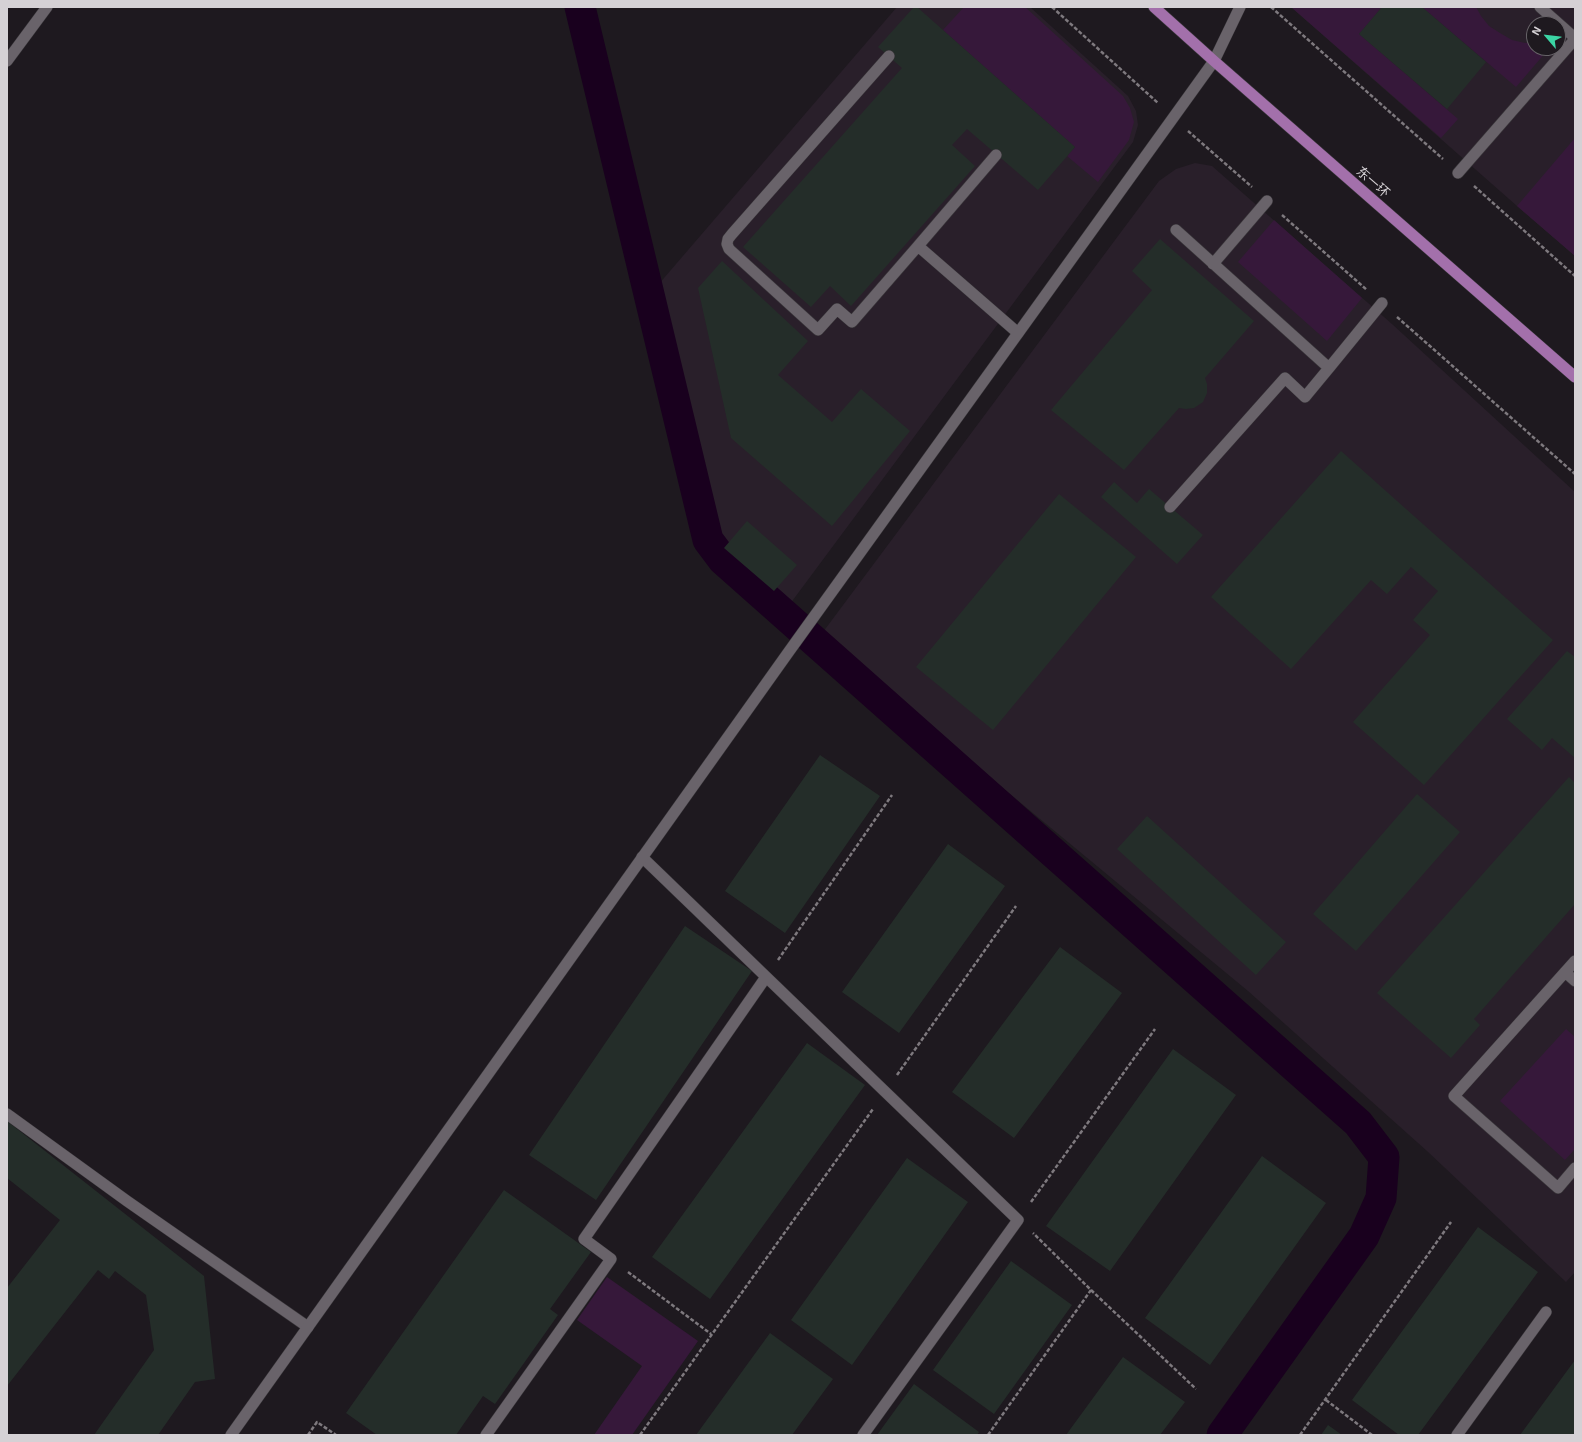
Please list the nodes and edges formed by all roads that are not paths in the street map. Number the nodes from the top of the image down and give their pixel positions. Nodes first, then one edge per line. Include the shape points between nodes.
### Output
1 (47, 7) edge
2 (1154, 7) edge
3 (1240, 7) edge
4 (1540, 7) edge
5 (1575, 39) edge
6 (889, 56) dead end
7 (7, 61) edge
8 (1214, 61) junction
9 (996, 155) dead end
10 (1458, 172) road end
11 (1267, 201) road end
12 (1176, 230) dead end
13 (918, 246) junction
14 (1213, 264) junction
15 (1382, 303) road end
16 (1018, 333) junction
17 (1329, 368) junction
18 (1575, 377) edge
19 (1170, 507) dead end
20 (642, 857) junction
21 (1575, 961) edge
22 (1565, 972) junction
23 (766, 977) junction
24 (1575, 981) edge
25 (7, 1114) edge
26 (1575, 1168) edge
27 (1546, 1312) dead end
28 (308, 1326) junction
29 (231, 1435) edge
30 (486, 1435) edge
31 (862, 1435) edge
32 (1457, 1435) edge

1 - 7 street
2 - 8 main road, 东一环
3 - 8 street
4 - 5 street
5 - 10 street
6 - 13 street via 732,234 727,244 732,253 818,330 837,309 852,322
8 - 16 street
8 - 18 main road, 东一环
9 - 13 street
11 - 14 street
12 - 14 street
13 - 16 street
14 - 17 street
15 - 17 street
16 - 20 street
17 - 19 street via 1305,397 1285,378
20 - 23 street
20 - 28 street
21 - 22 street
22 - 24 street
22 - 26 street via 1454,1096 1558,1188
23 - 30 street via 584,1240 611,1260
23 - 31 street via 1018,1220
25 - 28 street via 127,1201
27 - 32 street
28 - 29 street

